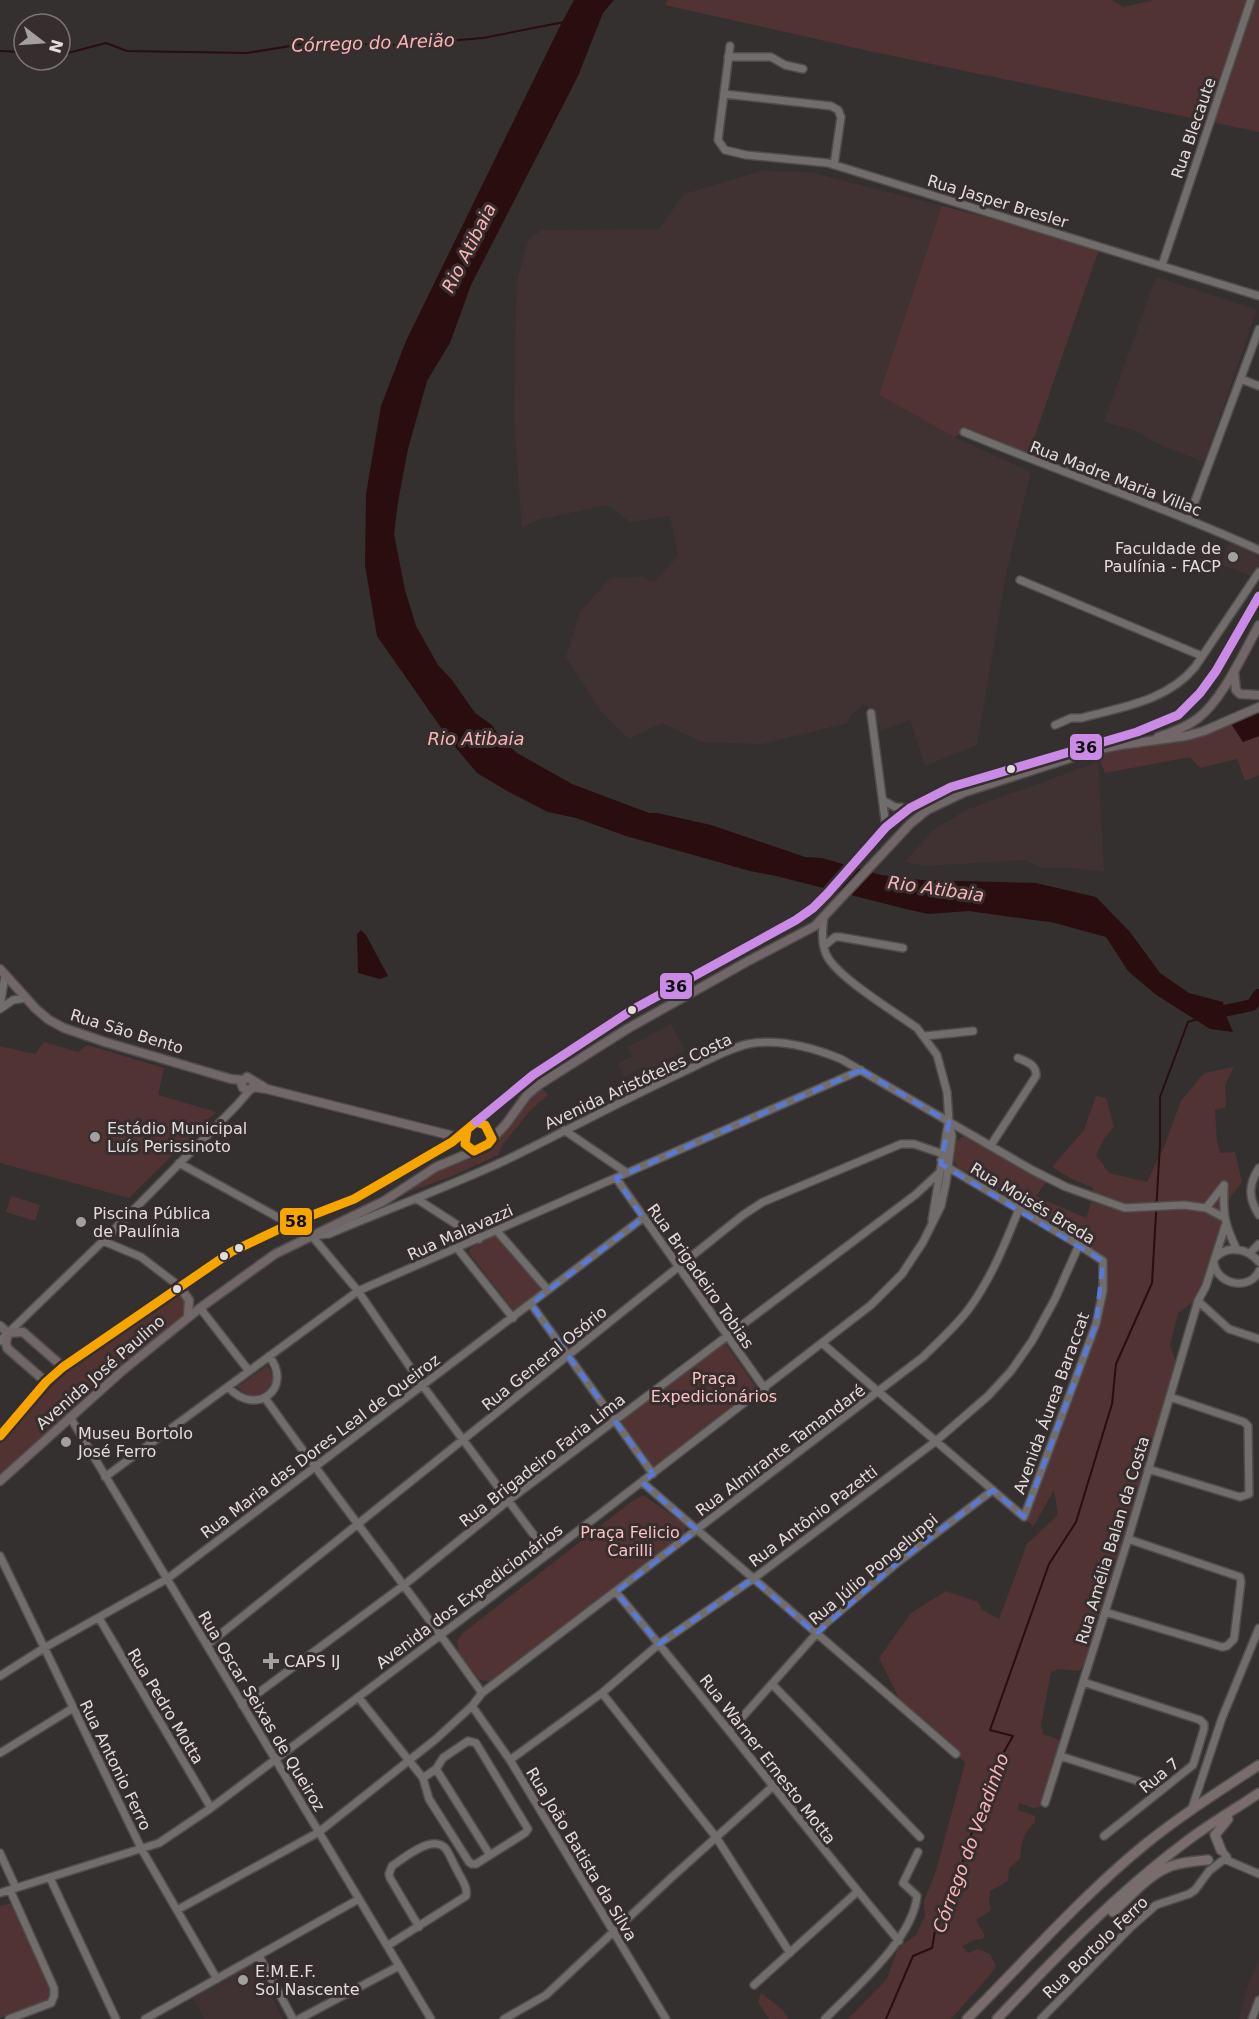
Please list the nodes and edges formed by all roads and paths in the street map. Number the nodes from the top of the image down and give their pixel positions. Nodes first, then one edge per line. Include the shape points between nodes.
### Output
1 (1251, 0) edge
2 (730, 46) dead end
3 (728, 57) junction
4 (803, 69) dead end
5 (724, 94) junction
6 (834, 165) junction
7 (1162, 265) junction
8 (1259, 296) edge
9 (1259, 329) edge
10 (1241, 379) junction
11 (1259, 386) edge
12 (964, 432) dead end
13 (1188, 520) junction
14 (1259, 550) edge
15 (1259, 572) edge
16 (1020, 580) dead end
17 (1259, 596) edge
18 (1259, 625) edge
19 (1202, 656) junction
20 (1234, 670) junction
21 (1259, 695) edge
22 (1259, 707) edge
23 (871, 713) dead end
24 (1055, 725) dead end
25 (1141, 742) junction
26 (884, 801) junction
27 (910, 808) junction
28 (886, 826) junction
29 (824, 917) junction
30 (824, 946) junction
31 (903, 948) dead end
32 (3, 972) edge
33 (26, 998) junction
34 (0, 1008) edge
35 (973, 1031) dead end
36 (925, 1036) junction
37 (1018, 1058) dead end
38 (861, 1070) junction
39 (247, 1085) junction
40 (476, 1122) junction
41 (949, 1122) junction
42 (466, 1130) junction
43 (564, 1130) junction
44 (457, 1137) junction
45 (492, 1139) junction
46 (465, 1143) junction
47 (991, 1145) junction
48 (474, 1151) junction
49 (946, 1157) junction
50 (179, 1163) junction
51 (949, 1168) junction
52 (1259, 1168) edge
53 (627, 1173) junction
54 (939, 1173) junction
55 (616, 1178) junction
56 (1256, 1178) edge
57 (946, 1183) junction
58 (937, 1187) junction
59 (923, 1192) junction
60 (915, 1195) junction
61 (417, 1198) junction
62 (934, 1200) junction
63 (1206, 1208) junction
64 (1019, 1209) junction
65 (1259, 1215) edge
66 (1223, 1217) junction
67 (644, 1218) junction
68 (292, 1223) junction
69 (932, 1223) junction
70 (1225, 1226) junction
71 (497, 1231) junction
72 (312, 1236) junction
73 (479, 1239) junction
74 (103, 1241) junction
75 (1259, 1244) edge
76 (1079, 1245) junction
77 (457, 1248) junction
78 (1237, 1250) junction
79 (1250, 1253) junction
80 (1214, 1258) junction
81 (1103, 1261) joint
82 (1259, 1262) edge
83 (679, 1268) junction
84 (1259, 1271) edge
85 (1222, 1279) junction
86 (179, 1286) junction
87 (1206, 1286) junction
88 (548, 1290) junction
89 (358, 1292) junction
90 (1198, 1301) junction
91 (531, 1304) junction
92 (200, 1308) junction
93 (188, 1317) junction
94 (513, 1317) junction
95 (0, 1326) edge
96 (8, 1333) junction
97 (727, 1335) junction
98 (1259, 1339) edge
99 (0, 1341) edge
100 (823, 1344) junction
101 (269, 1356) junction
102 (568, 1356) junction
103 (63, 1367) junction
104 (249, 1371) junction
105 (46, 1382) junction
106 (423, 1386) junction
107 (228, 1387) junction
108 (765, 1389) junction
109 (879, 1392) junction
110 (1170, 1397) junction
111 (265, 1398) junction
112 (70, 1417) junction
113 (615, 1420) junction
114 (0, 1436) edge
115 (463, 1440) junction
116 (936, 1441) junction
117 (314, 1466) junction
118 (1148, 1469) junction
119 (653, 1474) junction
120 (105, 1477) junction
121 (0, 1481) edge
122 (642, 1482) junction
123 (993, 1490) junction
124 (509, 1500) junction
125 (358, 1524) junction
126 (698, 1530) junction
127 (1128, 1539) junction
128 (548, 1554) junction
129 (0, 1556) edge
130 (167, 1579) junction
131 (753, 1579) junction
132 (404, 1585) junction
133 (616, 1592) junction
134 (1105, 1612) junction
135 (99, 1618) junction
136 (1259, 1628) edge
137 (816, 1634) junction
138 (441, 1635) junction
139 (659, 1644) junction
140 (207, 1645) junction
141 (44, 1648) junction
142 (0, 1676) edge
143 (1083, 1682) junction
144 (772, 1684) junction
145 (482, 1693) junction
146 (602, 1693) junction
147 (358, 1697) junction
148 (242, 1705) junction
149 (472, 1706) junction
150 (73, 1708) junction
151 (730, 1731) junction
152 (0, 1753) edge
153 (956, 1754) dead end
154 (1060, 1756) junction
155 (275, 1759) junction
156 (510, 1760) junction
157 (408, 1761) junction
158 (1259, 1765) edge
159 (436, 1769) junction
160 (423, 1778) junction
161 (772, 1787) junction
162 (1163, 1789) junction
163 (1259, 1793) edge
164 (1246, 1802) junction
165 (1045, 1803) dead end
166 (211, 1808) junction
167 (1192, 1808) junction
168 (319, 1832) junction
169 (1104, 1836) dead end
170 (716, 1837) junction
171 (920, 1837) dead end
172 (142, 1850) junction
173 (918, 1852) dead end
174 (0, 1853) edge
175 (490, 1855) junction
176 (1224, 1857) junction
177 (1209, 1860) joint
178 (1259, 1874) edge
179 (50, 1878) junction
180 (13, 1889) junction
181 (856, 1892) junction
182 (0, 1893) edge
183 (359, 1899) junction
184 (177, 1910) junction
185 (419, 1927) junction
186 (1088, 1927) junction
187 (613, 1932) junction
188 (899, 1941) junction
189 (387, 1946) junction
190 (790, 1953) junction
191 (259, 1956) junction
192 (399, 1966) junction
193 (217, 1979) junction
194 (754, 1985) dead end
195 (1259, 2000) edge
196 (9, 2019) edge
197 (116, 2019) edge
198 (146, 2019) edge
199 (293, 2019) edge
200 (299, 2019) edge
201 (431, 2019) edge
202 (504, 2019) edge
203 (666, 2019) edge
204 (825, 2019) edge
205 (967, 2019) edge
206 (997, 2019) edge
207 (1041, 2019) edge
208 (1252, 2019) edge

1 - 7 street, Rua Blecaute
2 - 3 street
3 - 4 street via 771,57
3 - 5 street
5 - 6 street, Rua Jasper Bresler via 718,140 725,150
5 - 6 street via 838,110 841,117
6 - 7 street, Rua Jasper Bresler
7 - 8 street, Rua Jasper Bresler
9 - 10 street
10 - 11 street
10 - 13 street
12 - 13 street, Rua Madre Maria Villac
13 - 14 street, Rua Madre Maria Villac
15 - 19 street
16 - 19 street
17 - 27 main road via 1206,686 1182,711 1162,723 951,787
18 - 20 main road
19 - 24 street via 1185,678 1158,696
20 - 21 main road via 1240,694
20 - 25 main road via 1198,719
22 - 25 main road via 1204,731
23 - 26 street
25 - 29 main road via 1095,750 965,792 927,810
26 - 27 street
26 - 28 street
27 - 28 main road
28 - 40 main road via 813,908 632,1010 533,1075
29 - 30 street
29 - 45 main road via 802,934 627,1029 540,1084
30 - 31 street via 840,937
30 - 36 street via 832,964 845,976
32 - 33 main road, Rua São Bento
32 - 34 street
33 - 34 street
33 - 39 main road, Rua São Bento via 49,1020 64,1028
35 - 36 street
36 - 41 street, Avenida dos Expedicionários via 937,1055 947,1092
37 - 47 street via 1033,1066 1036,1076
38 - 41 street, Avenida Aristóteles Costa
38 - 43 street, Avenida Aristóteles Costa via 819,1050 767,1042 748,1044
38 - 53 street, Rua Malavazzi
39 - 44 main road, Rua São Bento
39 - 50 street via 237,1105
40 - 42 main road
40 - 45 main road via 484,1125
41 - 47 street, Avenida Aristóteles Costa
41 - 49 street, Avenida dos Expedicionários
42 - 44 main road, Avenida José Paulino
42 - 46 main road
43 - 53 street
43 - 61 street, Avenida Aristóteles Costa
44 - 46 main road
44 - 68 main road, Avenida José Paulino via 354,1199
45 - 48 main road
46 - 48 main road
47 - 63 street, Avenida Aristóteles Costa via 1065,1187 1125,1208 1178,1204
48 - 72 main road, Avenida José Paulino via 435,1167 384,1201
49 - 51 street, Rua Moisés Breda
49 - 54 street, Avenida dos Expedicionários
49 - 83 street, Rua General Osório via 914,1144 901,1144 763,1202
50 - 68 street
50 - 74 street
51 - 57 street, Avenida dos Expedicionários
51 - 64 street, Rua Moisés Breda
52 - 56 street
53 - 55 street, Rua Malavazzi
54 - 58 street, Avenida dos Expedicionários
54 - 60 street, Rua Brigadeiro Faria Lima
55 - 67 street, Rua Brigadeiro Tobias
55 - 71 street, Rua Malavazzi
56 - 65 street via 1250,1196
57 - 58 street, Rua Brigadeiro Faria Lima
57 - 69 street, Avenida dos Expedicionários
58 - 59 street, Rua Brigadeiro Faria Lima
58 - 62 street, Avenida dos Expedicionários
59 - 60 street, Rua Brigadeiro Faria Lima
59 - 62 street
60 - 97 street, Rua Brigadeiro Faria Lima
61 - 72 street, Avenida Aristóteles Costa via 330,1234
61 - 73 street
62 - 69 street, Avenida dos Expedicionários
63 - 66 street
63 - 66 street via 1224,1185
64 - 76 street, Rua Moisés Breda
64 - 109 street, Rua Almirante Tamandaré via 991,1273 968,1311 923,1357
66 - 70 street
67 - 83 street, Rua Brigadeiro Tobias
67 - 88 street, Rua Maria das Dores Leal de Queiroz
68 - 72 street
68 - 86 main road, Avenida José Paulino via 231,1252
69 - 100 street, Avenida dos Expedicionários via 902,1274
70 - 78 street
70 - 80 street, Rua Amélia Balan da Costa
71 - 73 street, Rua Malavazzi
71 - 88 street
72 - 89 street
72 - 92 main road, Avenida José Paulino via 275,1254
73 - 77 street, Rua Malavazzi
74 - 86 street via 141,1257
74 - 96 street
75 - 79 street
76 - 81 street, Rua Moisés Breda
76 - 116 street, Rua Antônio Pazetti via 1041,1325 1011,1371
77 - 89 street, Rua Malavazzi
77 - 94 street
78 - 79 street
78 - 80 street via 1224,1251
79 - 82 street
80 - 85 street via 1215,1270
80 - 87 street, Rua Amélia Balan da Costa
81 - 123 street, Avenida Áurea Baraccat via 1103,1291 1096,1324 1024,1517
83 - 97 street, Rua Brigadeiro Tobias
83 - 102 street, Rua General Osório
84 - 85 street via 1246,1282
85 - 87 street
86 - 93 main road via 189,1300
86 - 103 main road, Avenida José Paulino
87 - 90 street, Rua Amélia Balan da Costa
88 - 91 street, Rua Maria das Dores Leal de Queiroz
89 - 101 street, Rua Malavazzi
89 - 106 street
90 - 98 street via 1229,1329
90 - 110 street, Rua Amélia Balan da Costa
91 - 94 street, Rua Maria das Dores Leal de Queiroz
91 - 102 street
92 - 93 main road, Avenida José Paulino
92 - 104 street
93 - 112 main road, Avenida José Paulino
94 - 106 street, Rua Maria das Dores Leal de Queiroz
95 - 96 main road
96 - 99 street
96 - 103 main road via 23,1332
96 - 105 main road via 7,1348
97 - 108 street, Rua Brigadeiro Tobias
97 - 113 street, Rua Brigadeiro Faria Lima
100 - 108 street, Avenida dos Expedicionários
100 - 109 street
101 - 104 street, Rua Malavazzi
101 - 111 street via 278,1375
102 - 113 street
102 - 115 street, Rua General Osório
103 - 105 main road, Avenida José Paulino
104 - 107 street, Rua Malavazzi
105 - 114 main road, Avenida José Paulino
106 - 115 street
106 - 117 street, Rua Maria das Dores Leal de Queiroz
107 - 111 street via 247,1400
107 - 120 street, Rua Malavazzi
108 - 119 street, Avenida dos Expedicionários
109 - 116 street
109 - 126 street, Rua Almirante Tamandaré
110 - 118 street, Rua Amélia Balan da Costa
110 - 118 street via 1248,1426 1250,1490 1240,1497
111 - 117 street
112 - 120 street, Rua Oscar Seixas de Queiroz
112 - 121 main road, Avenida José Paulino
113 - 119 street
113 - 124 street, Rua Brigadeiro Faria Lima
115 - 124 street
115 - 125 street, Rua General Osório
116 - 123 street
116 - 131 street, Rua Antônio Pazetti
117 - 125 street
117 - 130 street, Rua Maria das Dores Leal de Queiroz
118 - 127 street, Rua Amélia Balan da Costa
119 - 122 street, Avenida dos Expedicionários
120 - 130 street, Rua Oscar Seixas de Queiroz
122 - 126 street
122 - 128 street, Avenida dos Expedicionários
123 - 137 street, Rua Júlio Pongeluppi via 897,1563
124 - 128 street
124 - 132 street, Rua Brigadeiro Faria Lima
125 - 132 street
125 - 140 street, Rua General Osório
126 - 131 street
126 - 133 street, Rua Almirante Tamandaré
127 - 134 street, Rua Amélia Balan da Costa
127 - 134 street via 1239,1577 1234,1639 1222,1647
128 - 138 street, Avenida dos Expedicionários
129 - 141 street, Rua Antonio Ferro
130 - 135 street, Rua Maria das Dores Leal de Queiroz
130 - 140 street, Rua Oscar Seixas de Queiroz
131 - 137 street
131 - 139 street, Rua Antônio Pazetti
132 - 138 street
132 - 148 street, Rua Brigadeiro Faria Lima
133 - 139 street, Rua Warner Ernesto Motta
133 - 145 street, Rua Almirante Tamandaré
134 - 143 street, Rua Amélia Balan da Costa
135 - 141 street, Rua Maria das Dores Leal de Queiroz
135 - 166 street, Rua Pedro Motta
136 - 167 street via 1222,1718
137 - 144 street, Rua Júlio Pongeluppi
137 - 153 street
138 - 145 street
138 - 147 street, Avenida dos Expedicionários
139 - 146 street, Rua Antônio Pazetti
139 - 151 street, Rua Warner Ernesto Motta
140 - 148 street, Rua Oscar Seixas de Queiroz
141 - 142 street, Rua Maria das Dores Leal de Queiroz
141 - 150 street, Rua Antonio Ferro
143 - 154 street, Rua Amélia Balan da Costa
143 - 162 street, Rua 7 via 1204,1724 1193,1765
144 - 151 street, Rua Júlio Pongeluppi
144 - 171 street
145 - 149 street, Rua Almirante Tamandaré
146 - 156 street, Rua Antônio Pazetti
146 - 170 street
147 - 155 street, Avenida dos Expedicionários
147 - 157 street
148 - 155 street, Rua Oscar Seixas de Queiroz
149 - 156 street, Rua João Batista da Silva
149 - 157 street, Rua Almirante Tamandaré
150 - 152 street
150 - 172 street, Rua Antonio Ferro
151 - 161 street, Rua Warner Ernesto Motta
154 - 162 street
154 - 165 street, Rua Amélia Balan da Costa
155 - 166 street, Avenida dos Expedicionários
155 - 168 street, Rua Oscar Seixas de Queiroz
156 - 187 street, Rua João Batista da Silva
157 - 160 street
157 - 168 street, Rua Almirante Tamandaré
158 - 167 highway
159 - 160 street
159 - 175 street
159 - 175 street via 443,1758 468,1741 476,1743 528,1828
160 - 175 street via 429,1799 469,1862 476,1864
161 - 170 street
161 - 181 street, Rua Warner Ernesto Motta
162 - 169 street, Rua 7
163 - 164 highway
164 - 176 highway via 1215,1834
164 - 186 highway via 1184,1843
166 - 172 street, Avenida dos Expedicionários
167 - 205 highway via 1103,1881
168 - 183 street, Rua Oscar Seixas de Queiroz
168 - 184 street, Rua Almirante Tamandaré
170 - 187 street
170 - 190 street
172 - 179 street, Avenida dos Expedicionários
172 - 184 street, Rua Antonio Ferro
173 - 188 street via 903,1883 917,1896 916,1902
174 - 180 street
176 - 177 street
176 - 178 street
176 - 207 street, Rua Bortolo Ferro via 1195,1890 1156,1905 1131,1927
177 - 186 highway via 1157,1872 1106,1918
179 - 180 street, Avenida dos Expedicionários
179 - 197 street
180 - 182 street, Avenida dos Expedicionários
180 - 196 street via 54,1996 51,2003
181 - 188 street, Rua Warner Ernesto Motta
181 - 190 street
183 - 189 street, Rua Oscar Seixas de Queiroz
183 - 191 street
184 - 193 street, Rua Antonio Ferro
185 - 185 street via 467,1893 445,1848 438,1844 422,1846 392,1866 389,1874
185 - 189 street
186 - 206 highway
187 - 202 street via 546,1995
187 - 203 street, Rua João Batista da Silva
188 - 204 street
189 - 192 street, Rua Oscar Seixas de Queiroz
190 - 194 street
191 - 193 street
191 - 199 street
192 - 200 street
192 - 201 street, Rua Oscar Seixas de Queiroz
193 - 198 street
195 - 208 street

